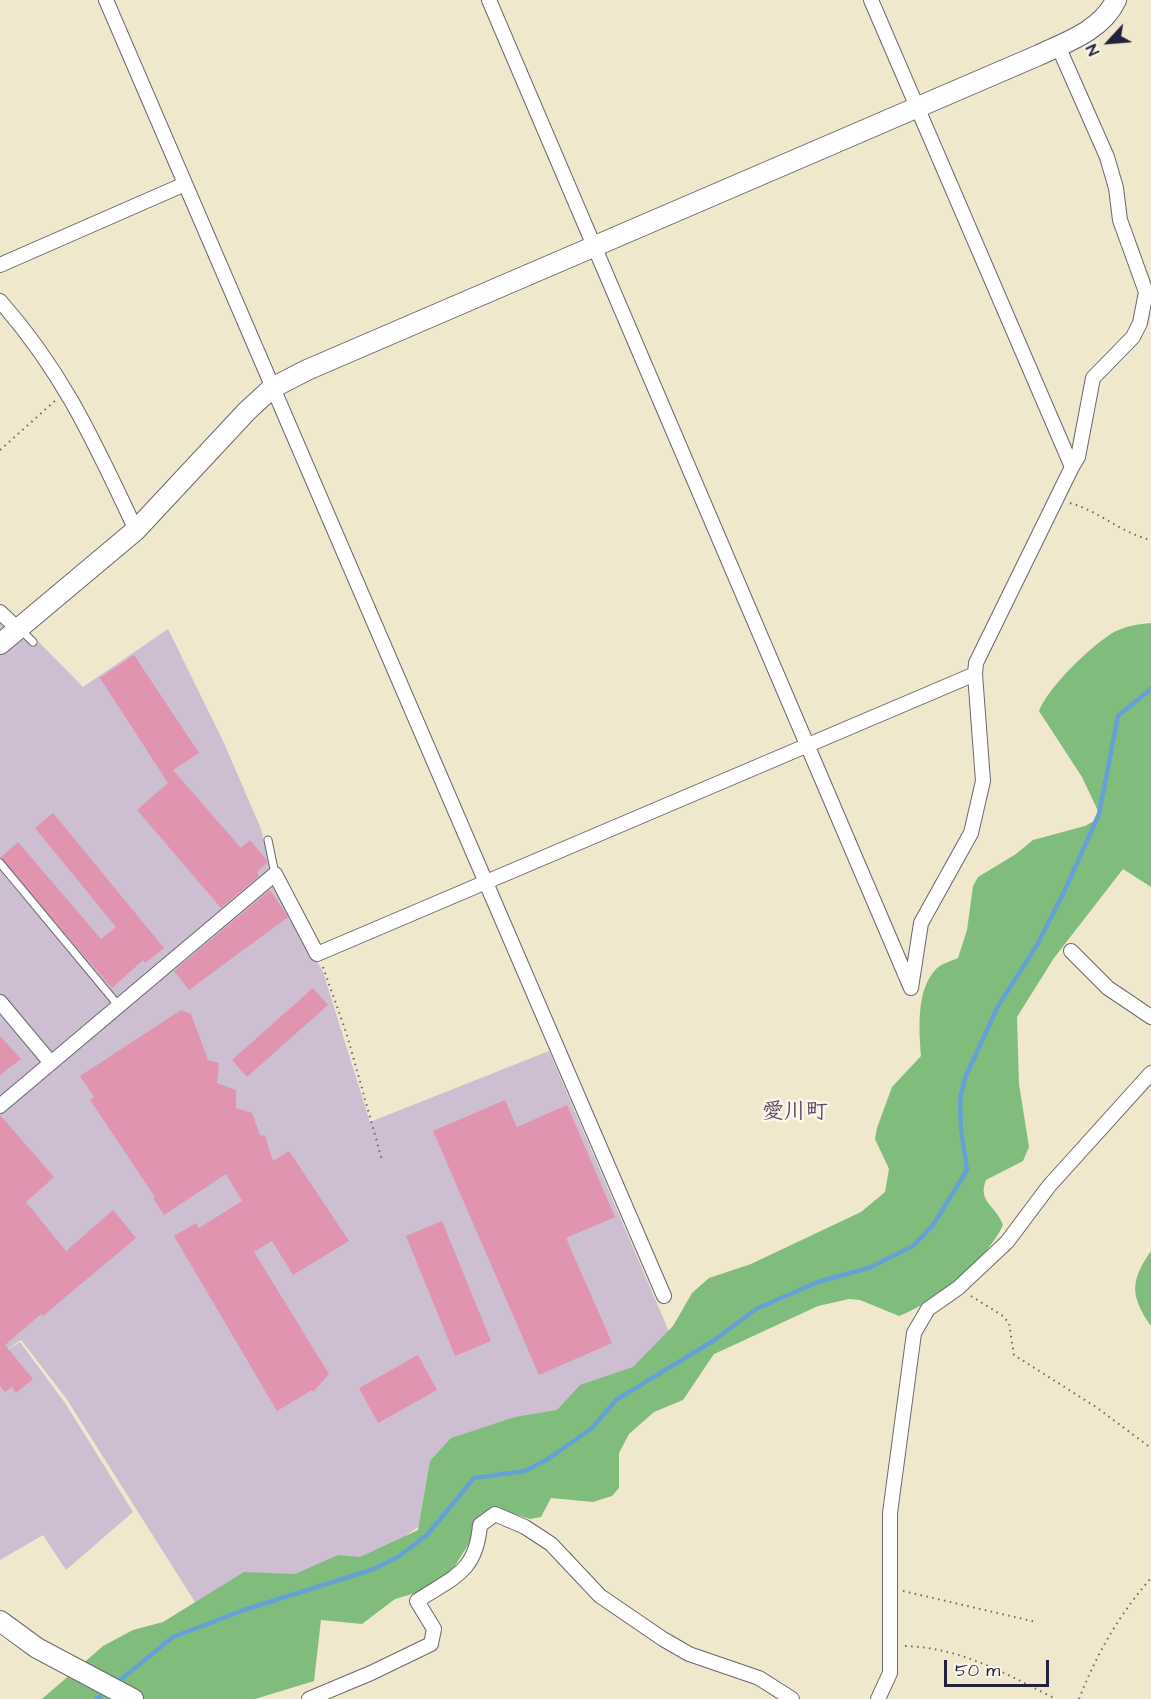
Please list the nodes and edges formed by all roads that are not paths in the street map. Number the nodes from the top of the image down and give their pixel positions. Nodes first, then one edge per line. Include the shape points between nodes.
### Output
1 (106, 0) edge
2 (489, 0) edge
3 (871, 0) edge
4 (1118, 0) edge
5 (1058, 46) junction
6 (918, 108) junction
7 (185, 184) junction
8 (595, 246) junction
9 (0, 265) edge
10 (0, 301) edge
11 (272, 388) junction
12 (1072, 467) junction
13 (136, 530) junction
14 (0, 612) edge
15 (18, 629) junction
16 (33, 642) dead end
17 (0, 644) edge
18 (975, 674) junction
19 (807, 744) junction
20 (268, 840) dead end
21 (0, 863) edge
22 (275, 874) junction
23 (485, 882) junction
24 (1071, 951) dead end
25 (0, 1002) edge
26 (118, 1005) junction
27 (1151, 1017) edge
28 (51, 1063) junction
29 (1151, 1073) edge
30 (0, 1106) edge
31 (664, 1296) dead end
32 (0, 1622) edge
33 (127, 1696) edge
34 (309, 1699) edge
35 (792, 1699) edge
36 (878, 1699) edge

1 - 7 street
2 - 8 street
3 - 6 street
4 - 5 street via 1088,31
5 - 6 street
5 - 12 street via 1107,156 1120,220 1146,292 1133,337 1093,378 1078,456
6 - 8 street
6 - 12 street
7 - 9 street
7 - 11 street
8 - 11 street
8 - 19 street
10 - 13 street via 32,337 67,390
11 - 13 street
11 - 23 street
12 - 18 street via 976,663
13 - 15 street
14 - 15 street
15 - 16 lane
15 - 17 street
18 - 19 street
18 - 19 street via 981,798 971,833 921,923 911,988
19 - 23 street
20 - 22 lane
21 - 26 lane
22 - 23 street via 317,954
22 - 26 street
23 - 31 street
24 - 27 street via 1108,988
25 - 28 street
26 - 28 street
28 - 30 street
29 - 36 street via 1049,1186 1007,1242 958,1288 928,1309 914,1332 890,1513 890,1673
32 - 33 street via 37,1648
34 - 35 street via 431,1644 434,1629 417,1601 467,1567 478,1548 480,1525 495,1514 550,1544 600,1596 663,1640 689,1654 759,1678

